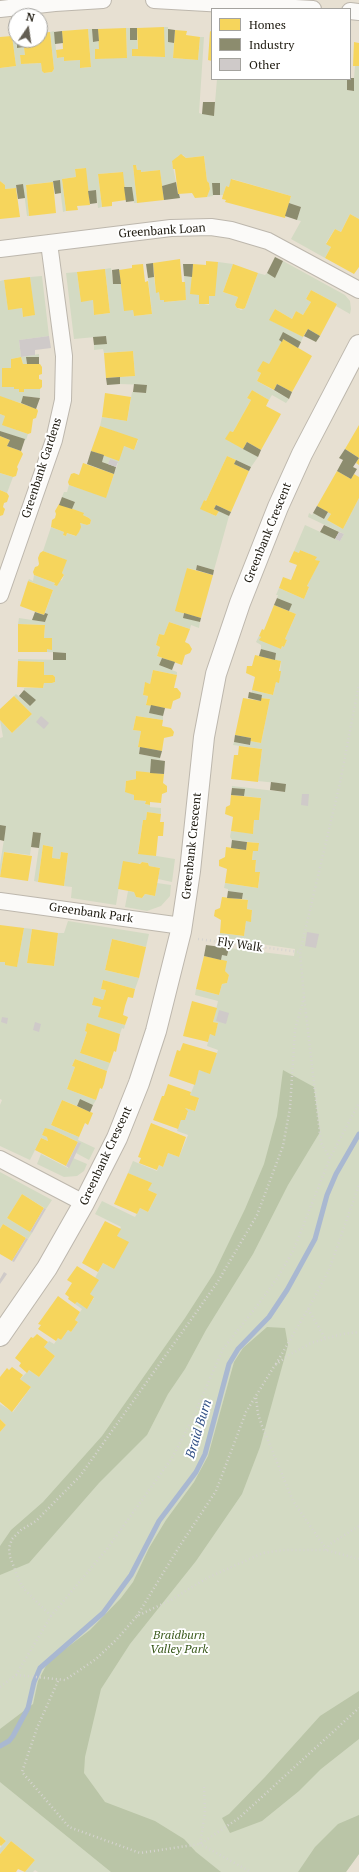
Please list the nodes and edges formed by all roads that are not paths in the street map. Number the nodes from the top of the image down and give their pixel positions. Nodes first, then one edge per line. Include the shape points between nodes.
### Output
1 (103, 0) edge
2 (154, 0) edge
3 (295, 8) edge
4 (0, 9) edge
5 (49, 243) junction
6 (0, 249) edge
7 (359, 290) edge
8 (359, 345) edge
9 (0, 594) edge
10 (0, 901) edge
11 (181, 931) junction
12 (0, 1159) edge
13 (84, 1203) junction
14 (0, 1336) edge

1 - 4 street
2 - 3 street
5 - 6 street, Greenbank Loan
5 - 7 street, Greenbank Loan via 171,228 218,228 268,242
5 - 9 street, Greenbank Gardens via 64,356 63,400 54,440
8 - 11 street, Greenbank Crescent via 302,454 278,507 218,667 204,737
10 - 11 street, Greenbank Park
11 - 13 street, Greenbank Crescent via 156,1031 139,1083 116,1138
12 - 13 street
13 - 14 street, Greenbank Crescent via 47,1268

